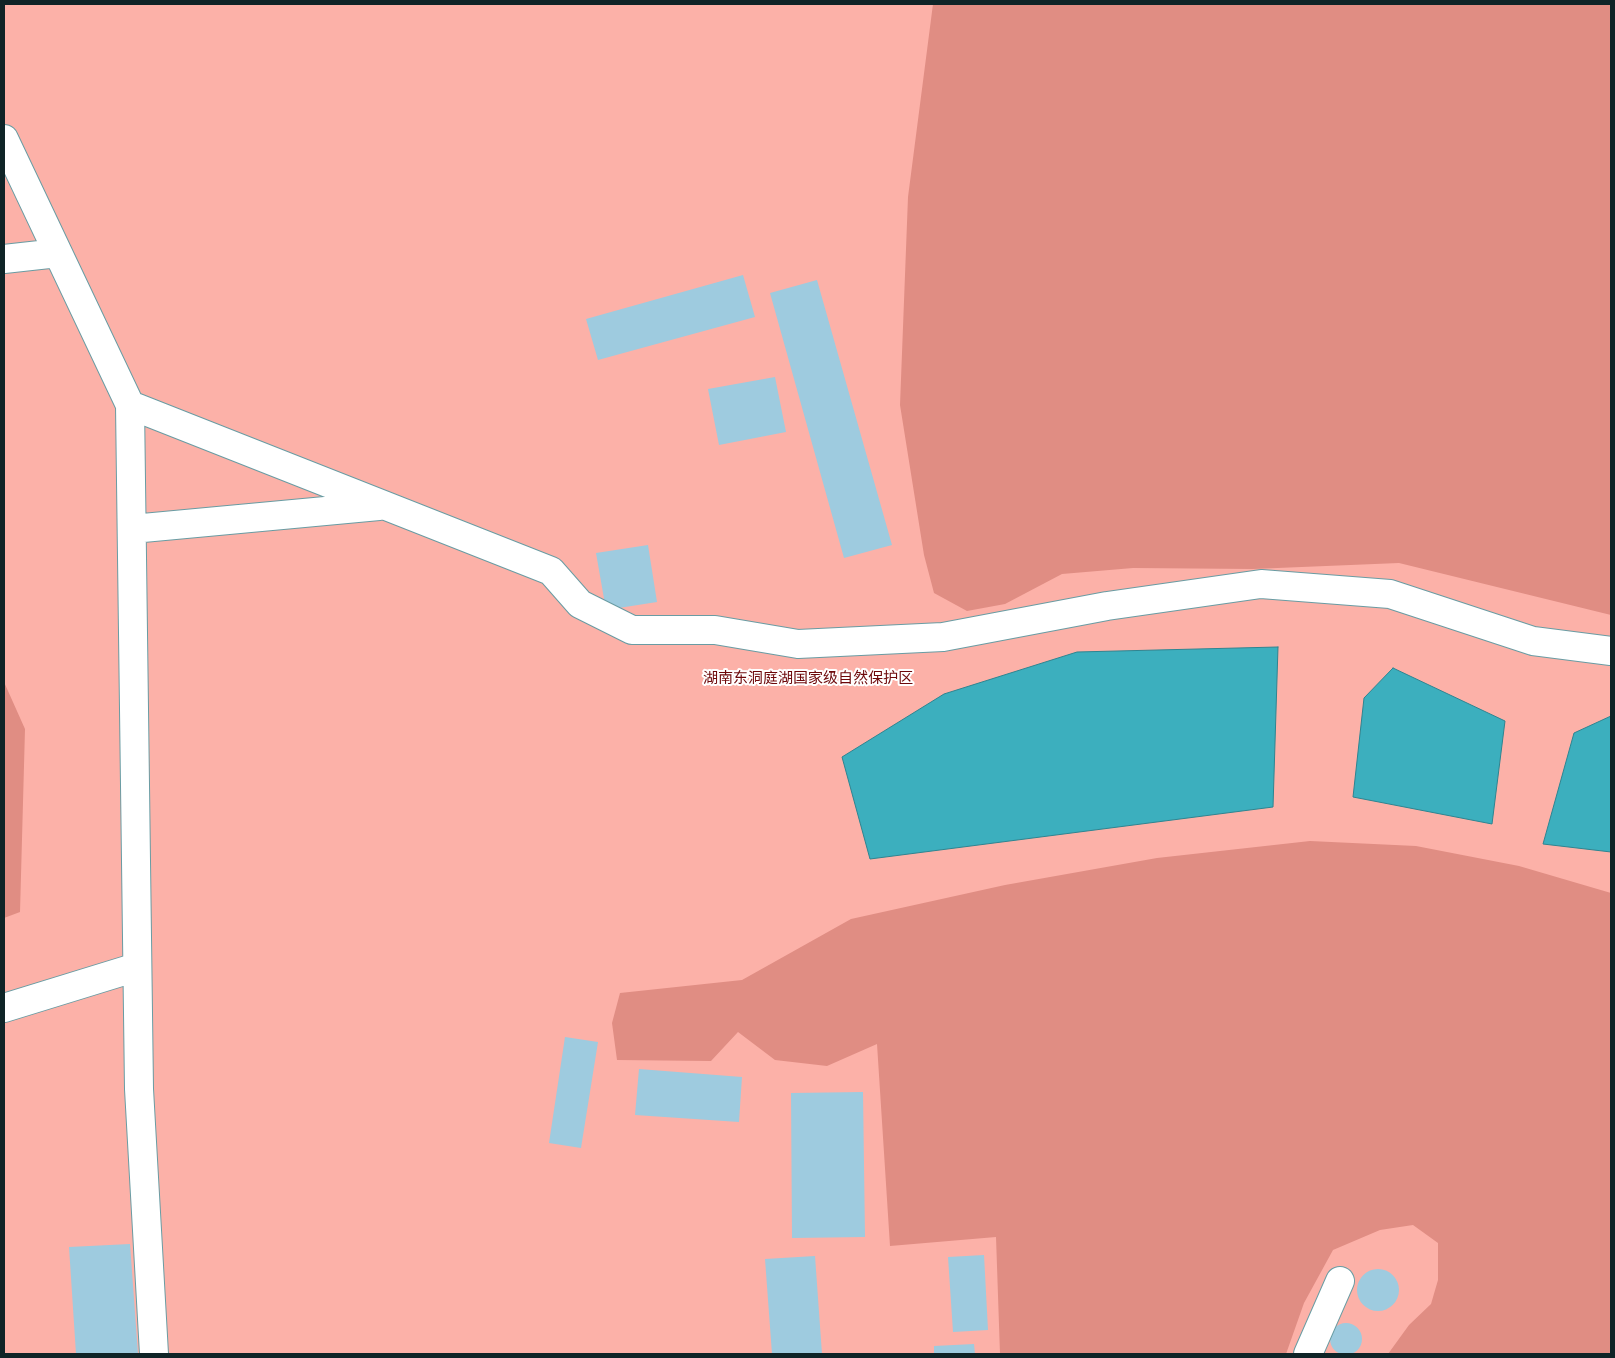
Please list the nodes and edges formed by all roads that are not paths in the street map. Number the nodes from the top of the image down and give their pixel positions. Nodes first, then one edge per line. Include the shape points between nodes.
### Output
1 (4, 139) edge
2 (58, 253) junction
3 (4, 259) edge
4 (130, 405) junction
5 (385, 506) junction
6 (132, 529) junction
7 (1611, 651) edge
8 (137, 967) junction
9 (4, 1008) edge
10 (1340, 1280) dead end
11 (154, 1354) edge
12 (1308, 1354) edge

1 - 2 street
2 - 3 street
2 - 4 street
4 - 5 street
4 - 6 street
5 - 6 street
5 - 7 street via 551,571 580,604 632,630 715,630 798,644 944,637 1107,606 1261,584 1390,594 1533,641
6 - 8 street
8 - 9 street
8 - 11 street via 139,1089
10 - 12 street

